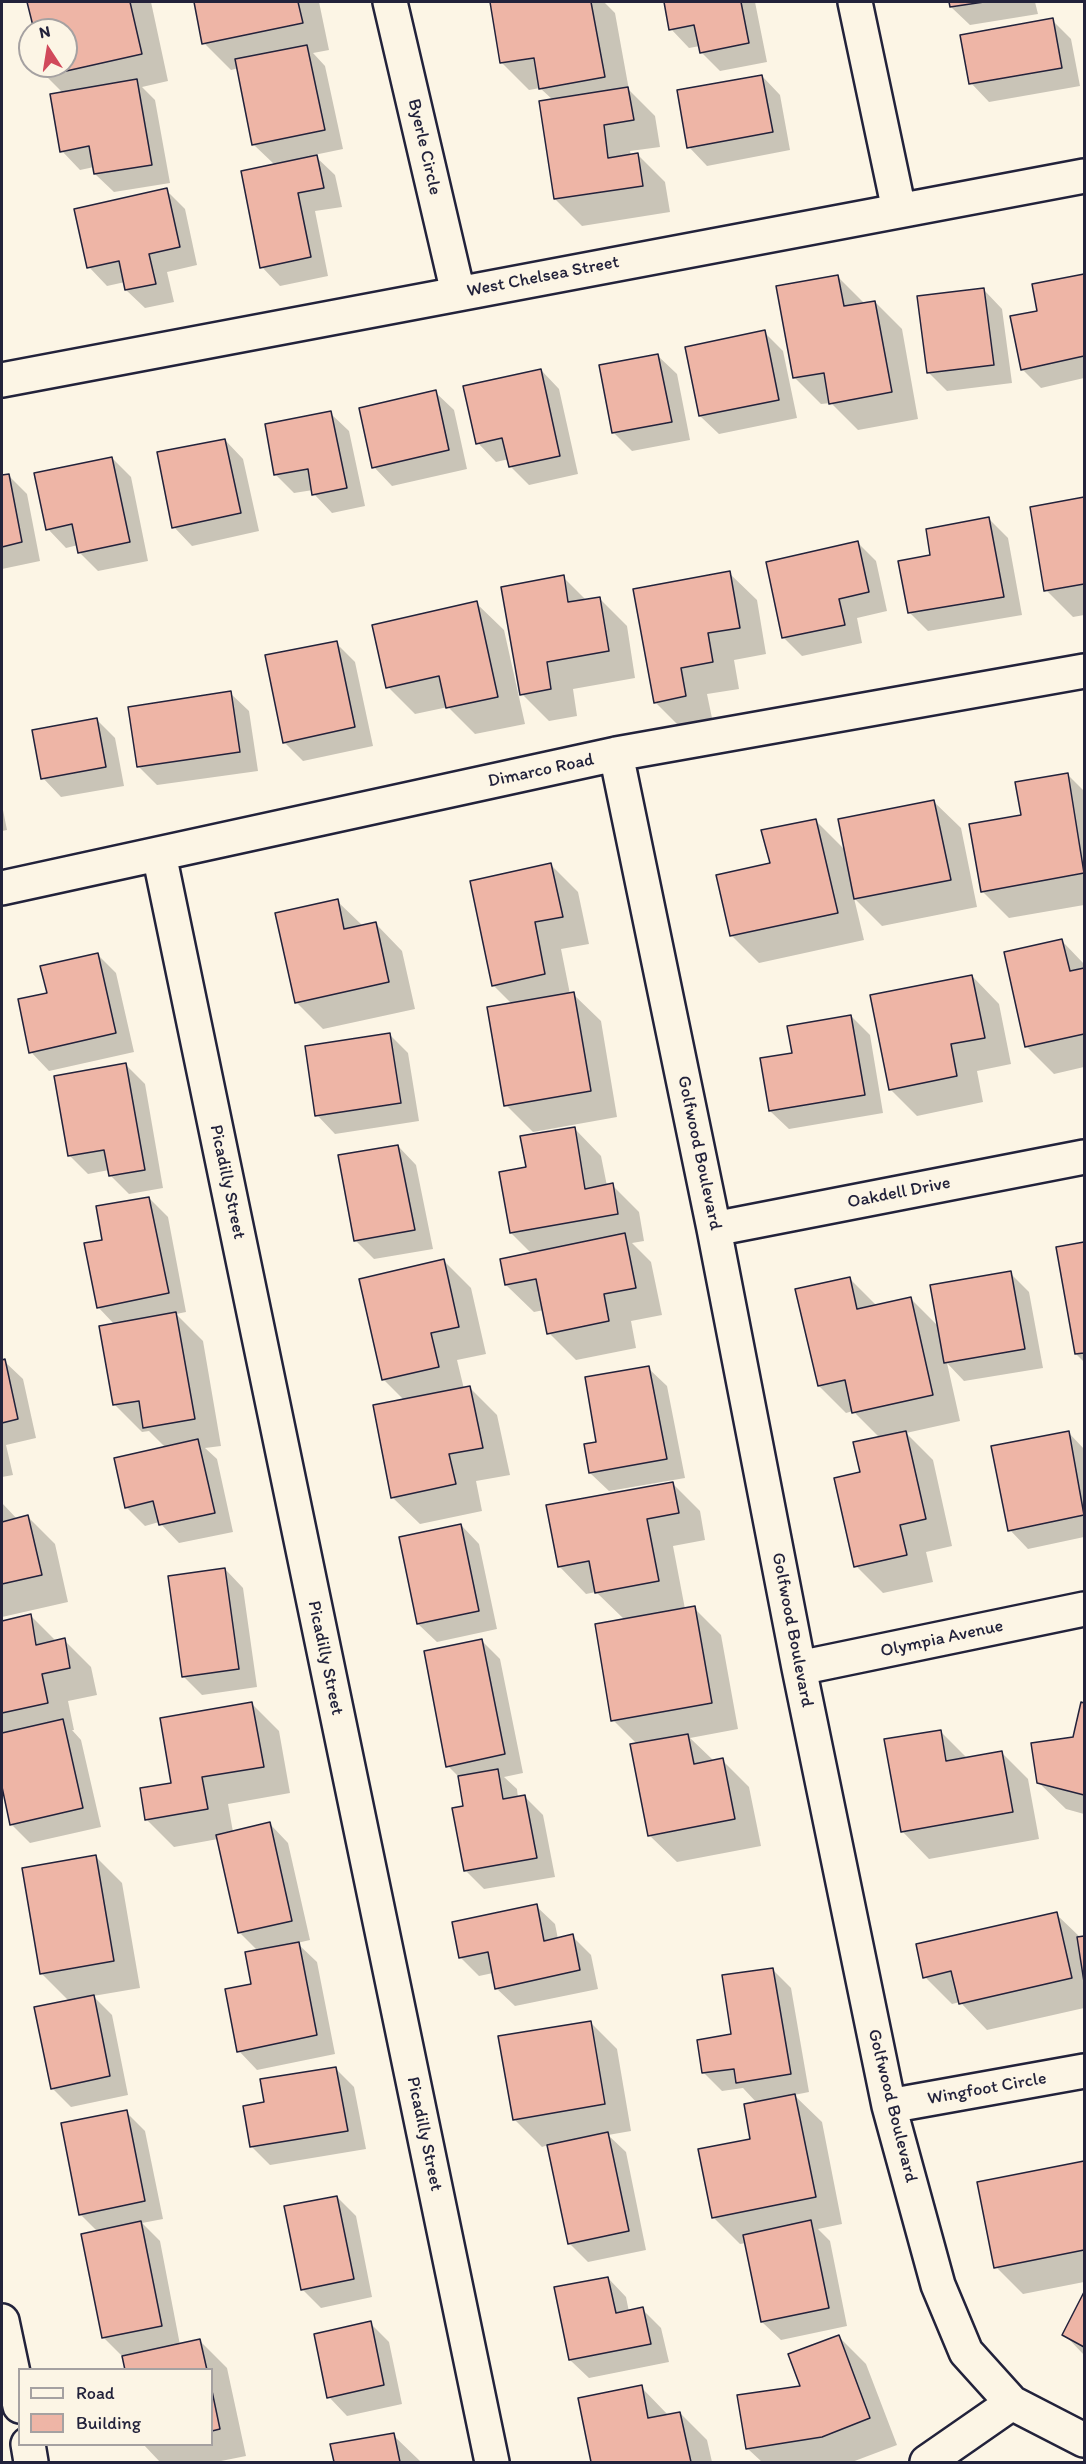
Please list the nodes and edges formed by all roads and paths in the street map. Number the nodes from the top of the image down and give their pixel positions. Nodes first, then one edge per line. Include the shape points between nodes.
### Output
1 (390, 2) edge
2 (855, 2) edge
3 (1084, 176) edge
4 (899, 210) junction
5 (458, 293) junction
6 (3, 371) edge
7 (1084, 671) edge
8 (616, 754) junction
9 (159, 854) junction
10 (2, 888) edge
11 (1084, 1157) edge
12 (714, 1229) junction
13 (1084, 1609) edge
14 (799, 1668) junction
15 (1084, 2071) edge
16 (889, 2106) junction
17 (2, 2321) edge
18 (18, 2397) edge
19 (1012, 2403) junction
20 (1084, 2440) edge
21 (28, 2446) edge
22 (32, 2463) edge
23 (492, 2463) edge
24 (927, 2463) edge

1 - 5 street, Byerle Circle
2 - 4 street
3 - 4 street, West Chelsea Street
4 - 5 street, West Chelsea Street
5 - 6 street, West Chelsea Street
7 - 8 street, Dimarco Road
8 - 9 street, Dimarco Road
8 - 12 street, Golfwood Boulevard
9 - 10 street, Dimarco Road
9 - 23 street, Picadilly Street
11 - 12 street, Oakdell Drive
12 - 14 street, Golfwood Boulevard
13 - 14 street, Olympia Avenue
14 - 16 street, Golfwood Boulevard
15 - 16 street, Wingfoot Circle
16 - 19 street, Golfwood Boulevard via 938,2285 966,2352
17 - 18 street
19 - 20 street, Golfwood Boulevard
19 - 24 street
21 - 22 street

